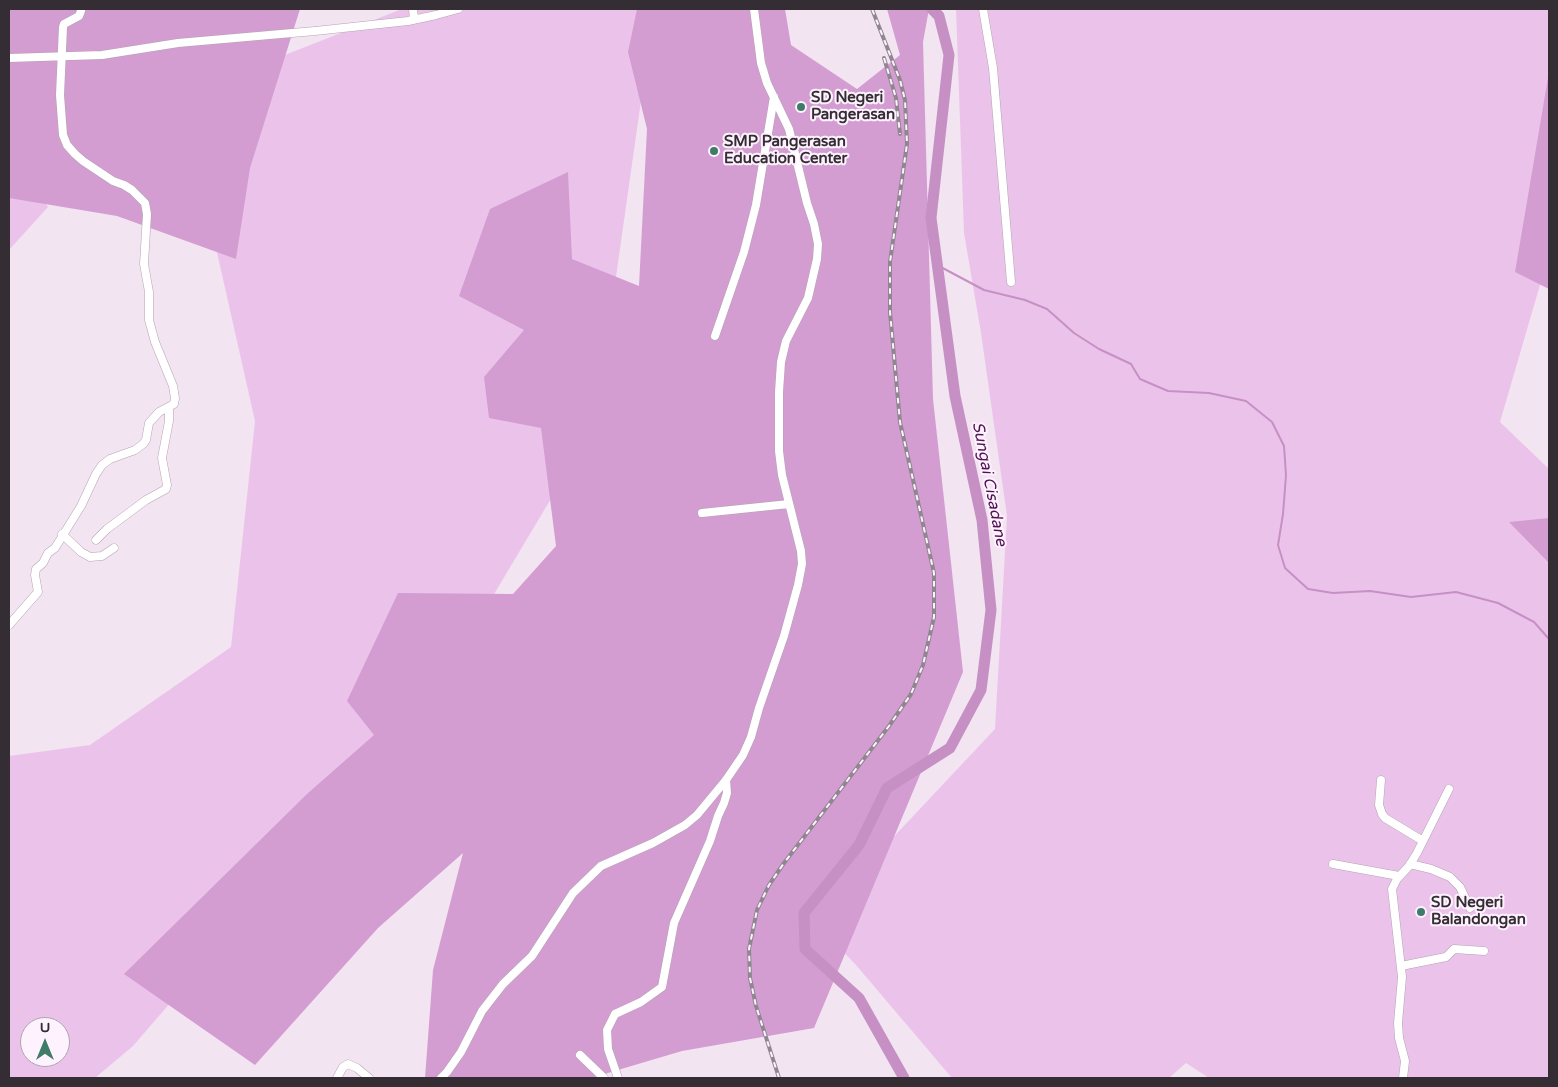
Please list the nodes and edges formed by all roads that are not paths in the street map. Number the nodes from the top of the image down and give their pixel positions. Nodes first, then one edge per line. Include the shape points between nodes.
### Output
1 (413, 9) edge
2 (458, 9) edge
3 (754, 9) edge
4 (984, 9) edge
5 (81, 11) dead end
6 (414, 19) junction
7 (61, 57) junction
8 (9, 58) edge
9 (774, 97) junction
10 (1011, 282) dead end
11 (715, 336) dead end
12 (168, 408) junction
13 (789, 504) junction
14 (702, 513) dead end
15 (62, 534) junction
16 (96, 540) dead end
17 (114, 548) dead end
18 (9, 625) edge
19 (726, 780) junction
20 (1381, 780) dead end
21 (1449, 789) dead end
22 (1423, 841) junction
23 (1333, 864) dead end
24 (1410, 864) junction
25 (1399, 876) junction
26 (1470, 908) dead end
27 (1484, 951) dead end
28 (1401, 966) junction
29 (580, 1055) dead end
30 (337, 1078) edge
31 (369, 1078) edge
32 (441, 1078) edge
33 (604, 1078) edge
34 (618, 1078) edge
35 (1403, 1078) edge

1 - 6 street
2 - 6 street
3 - 9 street via 760,55
4 - 10 street via 993,68
5 - 7 street via 79,16 64,24
6 - 7 street
7 - 8 street
7 - 12 street via 62,128 67,145 83,161 132,190 145,203 144,264 149,292 148,316 175,393 174,404
9 - 11 street via 756,205 744,252
9 - 13 street via 788,128 818,244 818,259 808,298 786,341 781,362 779,451
12 - 15 street via 149,423 143,444 102,466
12 - 16 street via 169,421 162,458 166,489 106,529
13 - 14 street
13 - 19 street via 802,551 798,585 758,708 752,737
15 - 17 street via 90,557 102,556
15 - 18 street via 36,569 38,592
19 - 32 street via 685,825 601,866 584,881 532,956 503,984 482,1011 461,1052
19 - 34 street via 724,803 674,922 662,987 641,1002 615,1014 607,1030 608,1049
20 - 22 street via 1379,805 1382,814
21 - 22 street
22 - 24 street
23 - 25 street
24 - 25 street
24 - 26 street via 1450,876 1460,887
25 - 28 street via 1392,893
27 - 28 street via 1454,949 1446,957
28 - 35 street via 1398,1023 1404,1058
29 - 33 street
30 - 31 street via 348,1064

